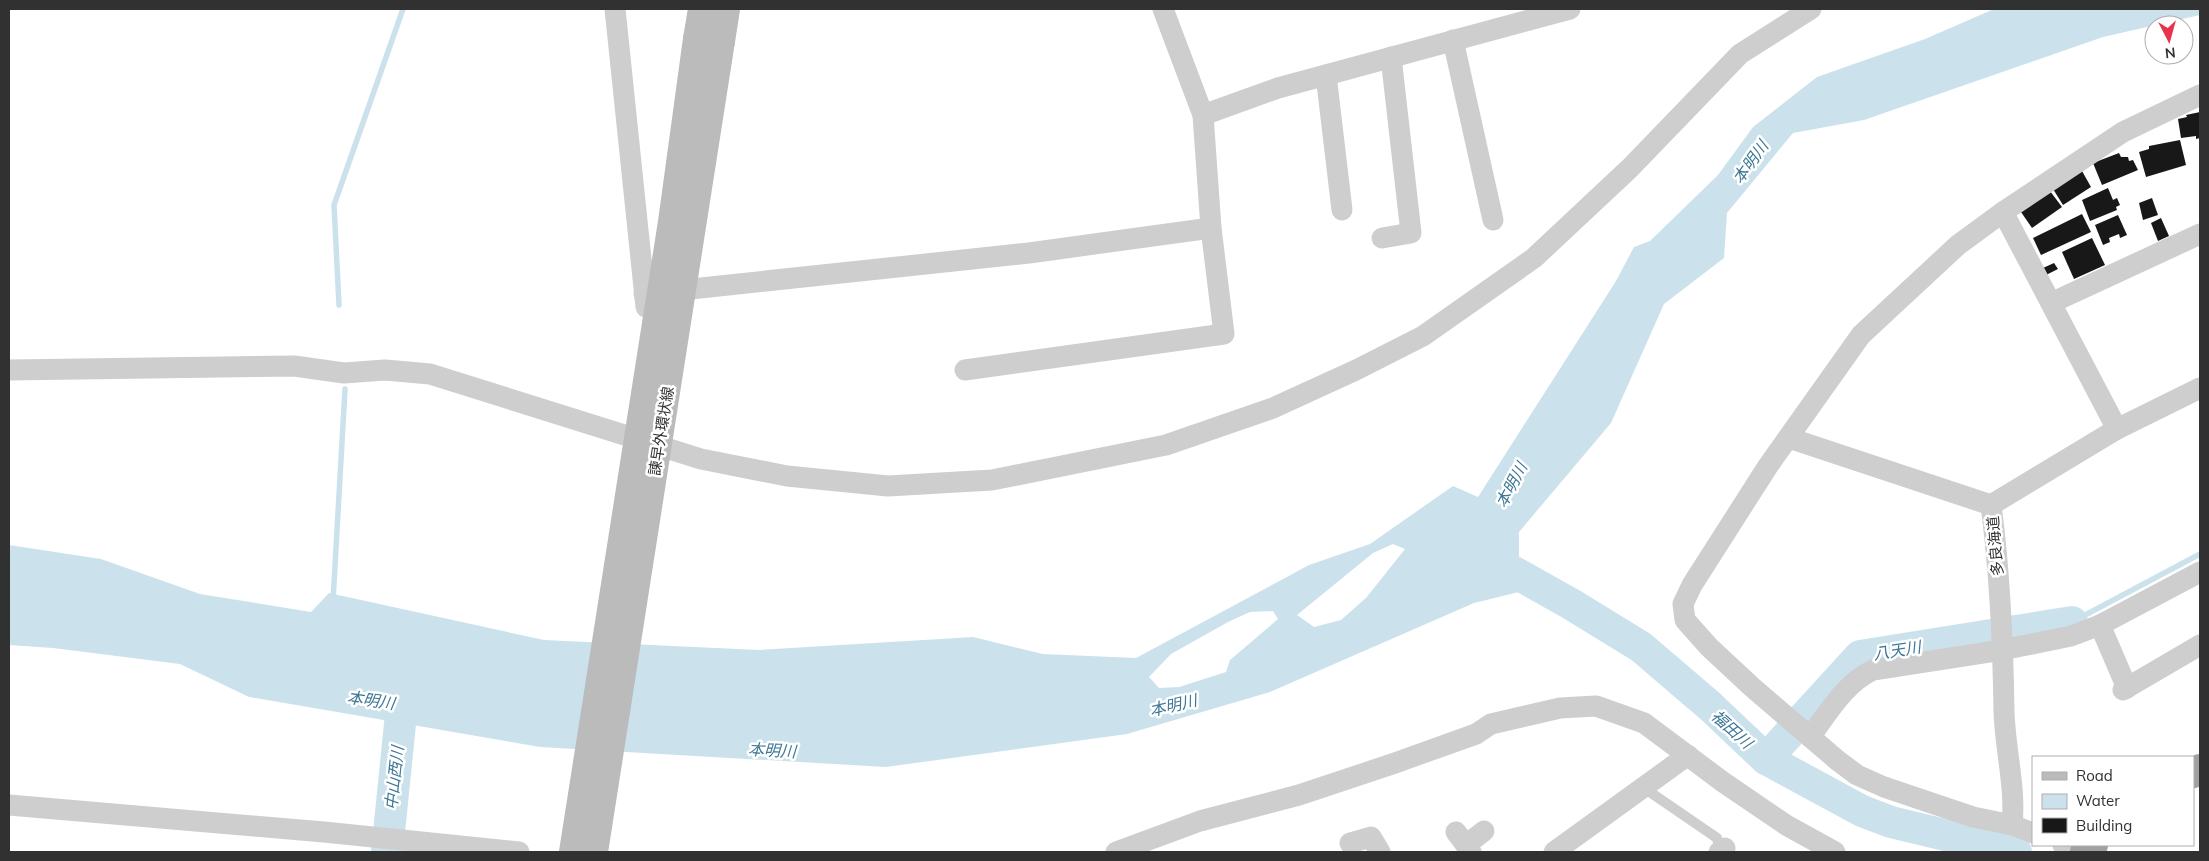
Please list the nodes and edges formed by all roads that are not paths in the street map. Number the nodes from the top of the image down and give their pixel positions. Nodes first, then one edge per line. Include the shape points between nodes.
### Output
1 (615, 9) edge
2 (702, 9) edge
3 (726, 9) edge
4 (1163, 9) edge
5 (1570, 9) edge
6 (1811, 9) edge
7 (1509, 17) edge
8 (709, 40) junction
9 (1453, 40) junction
10 (1391, 57) junction
11 (1326, 75) junction
12 (2200, 95) edge
13 (1203, 115) junction
14 (1342, 210) dead end
15 (2003, 212) junction
16 (1493, 220) dead end
17 (1211, 228) junction
18 (2200, 234) edge
19 (1382, 238) dead end
20 (644, 294) junction
21 (2051, 303) junction
22 (651, 364) dead end
23 (9, 370) edge
24 (965, 370) dead end
25 (2200, 388) edge
26 (2117, 429) junction
27 (1789, 438) junction
28 (1991, 505) junction
29 (2200, 572) edge
30 (2100, 625) junction
31 (2200, 645) edge
32 (2002, 650) junction
33 (1810, 737) junction
34 (1688, 755) junction
35 (1644, 788) junction
36 (9, 806) edge
37 (2012, 825) junction
38 (1484, 831) dead end
39 (2032, 833) edge
40 (1350, 843) dead end
41 (1464, 843) edge
42 (2066, 846) edge
43 (468, 849) edge
44 (1721, 850) edge
45 (519, 852) edge
46 (573, 852) edge
47 (594, 852) edge
48 (1116, 852) edge
49 (1380, 852) edge
50 (1554, 852) edge
51 (1835, 852) edge
52 (2083, 852) edge

1 - 20 street
2 - 8 main road, 諫早外環状線
3 - 8 main road, 諫早外環状線
4 - 13 street
5 - 7 street
6 - 23 street via 1740,54 1630,168 1534,258 1423,336 1273,408 1166,445 1099,459 992,480 888,486 787,476 701,459 430,374 385,370 344,373 294,366
7 - 9 street
8 - 46 main road, 諫早外環状線, bridge via 672,222
8 - 47 main road, 諫早外環状線, bridge
9 - 10 street
9 - 16 street
10 - 11 street
10 - 19 street via 1411,233
11 - 13 street
11 - 14 street
12 - 15 street via 2123,132
13 - 17 street
15 - 21 street
15 - 27 street via 1958,245 1861,334
17 - 20 street via 1029,253
17 - 24 street via 1224,334
18 - 21 street
20 - 22 street
21 - 26 street
25 - 26 street, 多良海道
26 - 28 street, 多良海道
27 - 28 street
27 - 33 street via 1692,585 1683,604 1685,620 1709,647
28 - 32 street, 多良海道
29 - 30 street
30 - 31 street via 2125,689
30 - 32 street via 2071,636
32 - 33 street via 1873,670 1862,675 1843,694
32 - 37 street, 多良海道 via 2004,712 2014,805
33 - 37 street via 1857,775 1884,787 1973,817
34 - 35 street
34 - 48 street via 1644,723 1596,706 1560,708 1491,724 1476,734 1395,763 1299,795 1200,821
34 - 51 street via 1786,825
35 - 44 lane via 1717,838
35 - 50 street
36 - 43 street via 324,832
37 - 39 street
38 - 41 street
40 - 49 street via 1371,837
42 - 52 street
43 - 45 street

